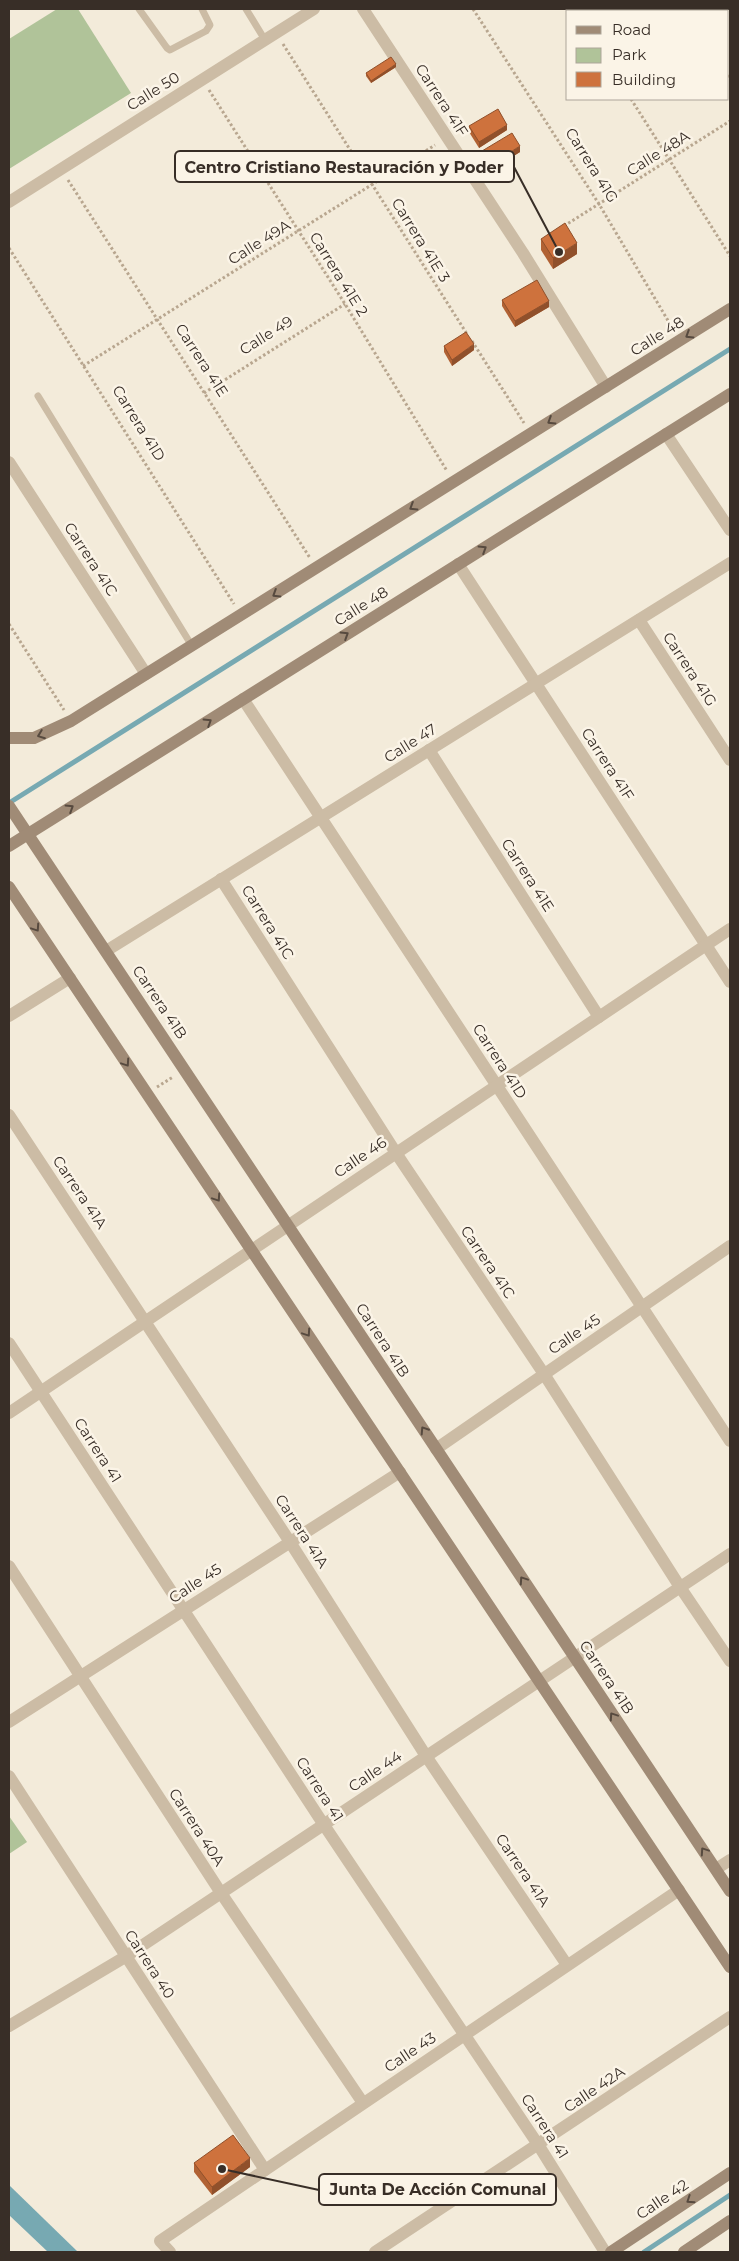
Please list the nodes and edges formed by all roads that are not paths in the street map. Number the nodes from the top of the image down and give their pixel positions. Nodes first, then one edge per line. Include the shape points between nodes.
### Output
1 (139, 9) edge
2 (202, 9) edge
3 (246, 9) edge
4 (314, 9) edge
5 (363, 9) edge
6 (265, 40) junction
7 (9, 202) edge
8 (730, 309) edge
9 (606, 386) junction
10 (730, 394) edge
11 (38, 396) dead end
12 (666, 434) junction
13 (11, 470) edge
14 (730, 530) edge
15 (730, 563) edge
16 (458, 564) junction
17 (638, 620) junction
18 (192, 646) junction
19 (146, 674) junction
20 (536, 684) junction
21 (243, 699) junction
22 (9, 738) edge
23 (429, 750) junction
24 (730, 760) edge
25 (9, 806) edge
26 (322, 817) junction
27 (29, 834) junction
28 (9, 846) edge
29 (222, 879) junction
30 (9, 887) edge
31 (730, 929) edge
32 (707, 945) junction
33 (106, 950) junction
34 (70, 978) junction
35 (730, 982) edge
36 (9, 1016) edge
37 (600, 1017) junction
38 (496, 1086) junction
39 (9, 1116) edge
40 (396, 1153) junction
41 (288, 1226) junction
42 (730, 1246) edge
43 (251, 1250) junction
44 (643, 1307) junction
45 (146, 1321) junction
46 (9, 1343) edge
47 (544, 1374) junction
48 (40, 1391) junction
49 (9, 1413) edge
50 (730, 1440) edge
51 (436, 1448) junction
52 (400, 1472) junction
53 (290, 1542) junction
54 (730, 1554) edge
55 (9, 1566) edge
56 (680, 1587) junction
57 (183, 1610) junction
58 (574, 1658) junction
59 (730, 1661) edge
60 (80, 1676) junction
61 (539, 1681) junction
62 (9, 1722) edge
63 (426, 1756) junction
64 (9, 1776) edge
65 (324, 1824) junction
66 (730, 1860) edge
67 (716, 1869) junction
68 (679, 1890) junction
69 (730, 1891) edge
70 (221, 1893) junction
71 (125, 1957) junction
72 (567, 1965) junction
73 (730, 1967) edge
74 (730, 2017) edge
75 (9, 2026) edge
76 (465, 2034) junction
77 (363, 2104) junction
78 (538, 2146) junction
79 (265, 2170) junction
80 (730, 2173) edge
81 (730, 2221) edge
82 (170, 2252) edge
83 (374, 2252) edge
84 (605, 2252) edge
85 (611, 2252) edge
86 (684, 2252) edge

1 - 2 lane via 170,50 206,31 210,25
3 - 6 lane
4 - 6 street, Calle 50
5 - 9 street, Carrera 41F
6 - 7 street, Calle 50
8 -> 9 street, Calle 48
9 -> 18 street, Calle 48
10 - 12 street, Calle 48
11 - 18 lane
12 - 14 street
16 -> 12 street, Calle 48
13 - 19 street, Carrera 41C
15 - 17 street, Calle 47
16 - 20 street, Carrera 41F
21 -> 16 street, Calle 48
17 - 20 street, Calle 47
17 - 24 street, Carrera 41G
18 - 19 street, Calle 48
19 -> 22 street, Calle 48 via 72,722 34,738
20 - 23 street, Calle 47
20 - 32 street, Carrera 41F
21 - 26 street, Carrera 41D
27 -> 21 street, Calle 48
23 - 26 street, Calle 47
23 - 37 street, Carrera 41E
25 - 27 street, Carrera 41B
26 - 29 street, Calle 47
26 - 38 street, Carrera 41D
27 - 28 street, Calle 48
27 - 33 street, Carrera 41B
29 - 33 street, Calle 47
29 - 40 street, Carrera 41C
30 -> 34 street
31 - 32 street, Calle 46
32 - 35 street, Carrera 41F
32 - 37 street, Calle 46
33 - 41 street, Carrera 41B
34 - 36 street
34 -> 43 street
37 - 38 street, Calle 46
38 - 40 street, Calle 46
38 - 44 street, Carrera 41D
39 - 45 street, Carrera 41A
40 - 41 street, Calle 46
40 - 47 street, Carrera 41C
41 - 43 street, Calle 46
51 -> 41 street, Carrera 41B
42 - 44 street, Calle 45
43 - 45 street, Calle 46
43 -> 52 street
44 - 47 street, Calle 45
44 - 50 street, Carrera 41D
45 - 48 street, Calle 46
45 - 53 street, Carrera 41A
46 - 48 street, Carrera 41
47 - 51 street, Calle 45
47 - 56 street, Carrera 41C
48 - 49 street, Calle 46
48 - 57 street, Carrera 41
58 -> 51 street, Carrera 41B
52 - 53 street, Calle 45
52 - 61 street
53 - 57 street, Calle 45
53 - 63 street, Carrera 41A
54 - 56 street, Calle 44
55 - 60 street, Carrera 40A
56 - 58 street, Calle 44
56 - 59 street, Carrera 41C
57 - 60 street, Calle 45
57 - 65 street, Carrera 41
58 - 61 street, Calle 44
67 -> 58 street, Carrera 41B
60 - 62 street, Calle 45
60 - 70 street, Carrera 40A
61 - 63 street, Calle 44
61 - 68 street
63 - 65 street, Calle 44
63 - 72 street, Carrera 41A
64 - 71 street, Carrera 40
65 - 70 street, Calle 44
65 - 76 street, Carrera 41
66 - 67 street
67 - 69 street, Carrera 41B
68 - 72 street, Calle 43
68 - 73 street
70 - 71 street, Calle 44
70 - 77 street, Carrera 40A
71 - 75 street, Calle 44
71 - 79 street, Carrera 40
72 - 76 street, Calle 43
74 - 78 street, Calle 42A
76 - 77 street, Calle 43
76 - 78 street, Carrera 41
77 - 79 street, Calle 43
78 - 83 street, Calle 42A
78 - 84 street, Carrera 41
79 - 82 street, Calle 43 via 160,2241
80 -> 85 street, Calle 42
81 - 86 street

